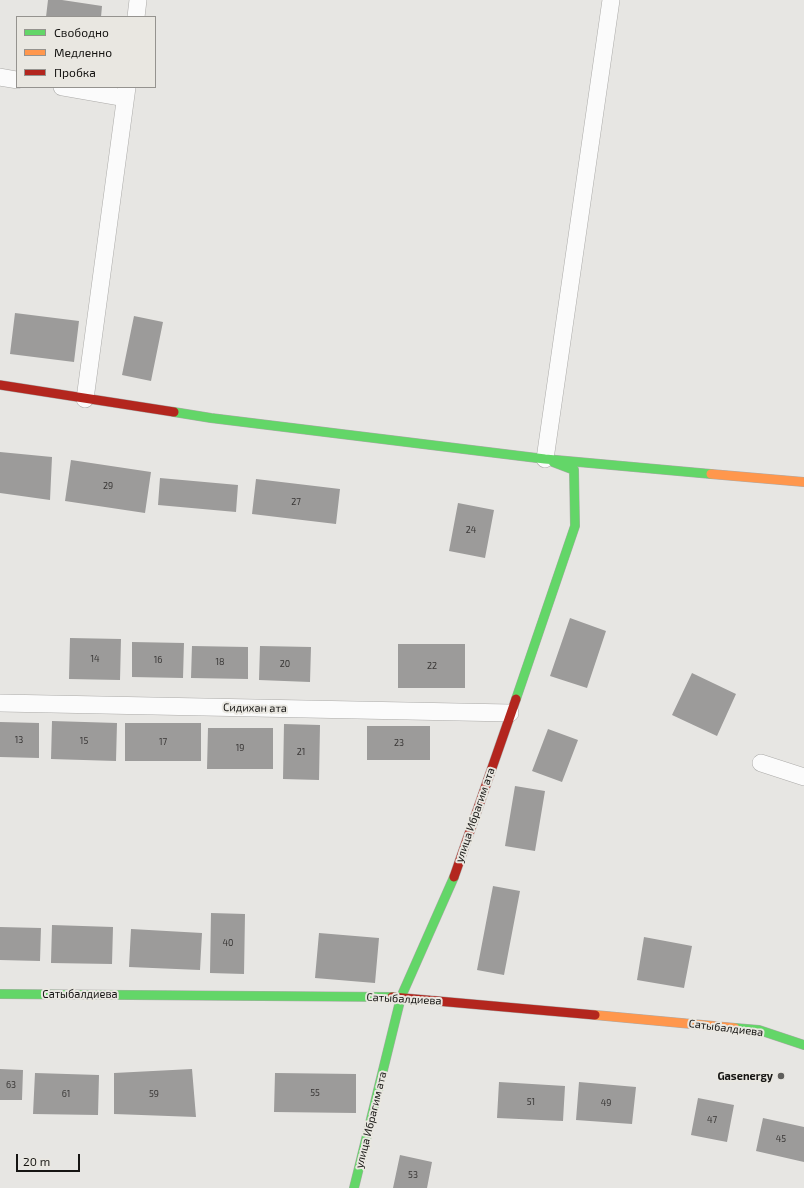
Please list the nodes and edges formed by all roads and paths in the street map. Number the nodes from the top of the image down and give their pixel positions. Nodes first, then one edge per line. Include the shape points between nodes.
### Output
1 (138, 0) edge
2 (611, 0) edge
3 (136, 16) edge
4 (0, 77) edge
5 (16, 80) edge
6 (75, 88) edge
7 (126, 92) edge
8 (0, 385) edge
9 (85, 398) junction
10 (545, 459) junction
11 (804, 482) edge
12 (0, 703) edge
13 (510, 713) junction
14 (761, 763) dead end
15 (804, 777) edge
16 (0, 994) edge
17 (401, 997) junction
18 (804, 1044) edge
19 (354, 1188) edge

1 - 3 street
2 - 10 street
4 - 5 street
6 - 7 street
7 - 9 street
8 - 9 street
9 - 10 street via 212,418
10 - 11 street
10 - 13 street, улица Ибрагим ата via 574,470 575,526
12 - 13 street, Сидихан ата
13 - 17 street, улица Ибрагим ата via 454,877
14 - 15 street
16 - 17 street, Сатыбалдиева
17 - 18 street, Сатыбалдиева via 759,1030
17 - 19 street, улица Ибрагим ата

